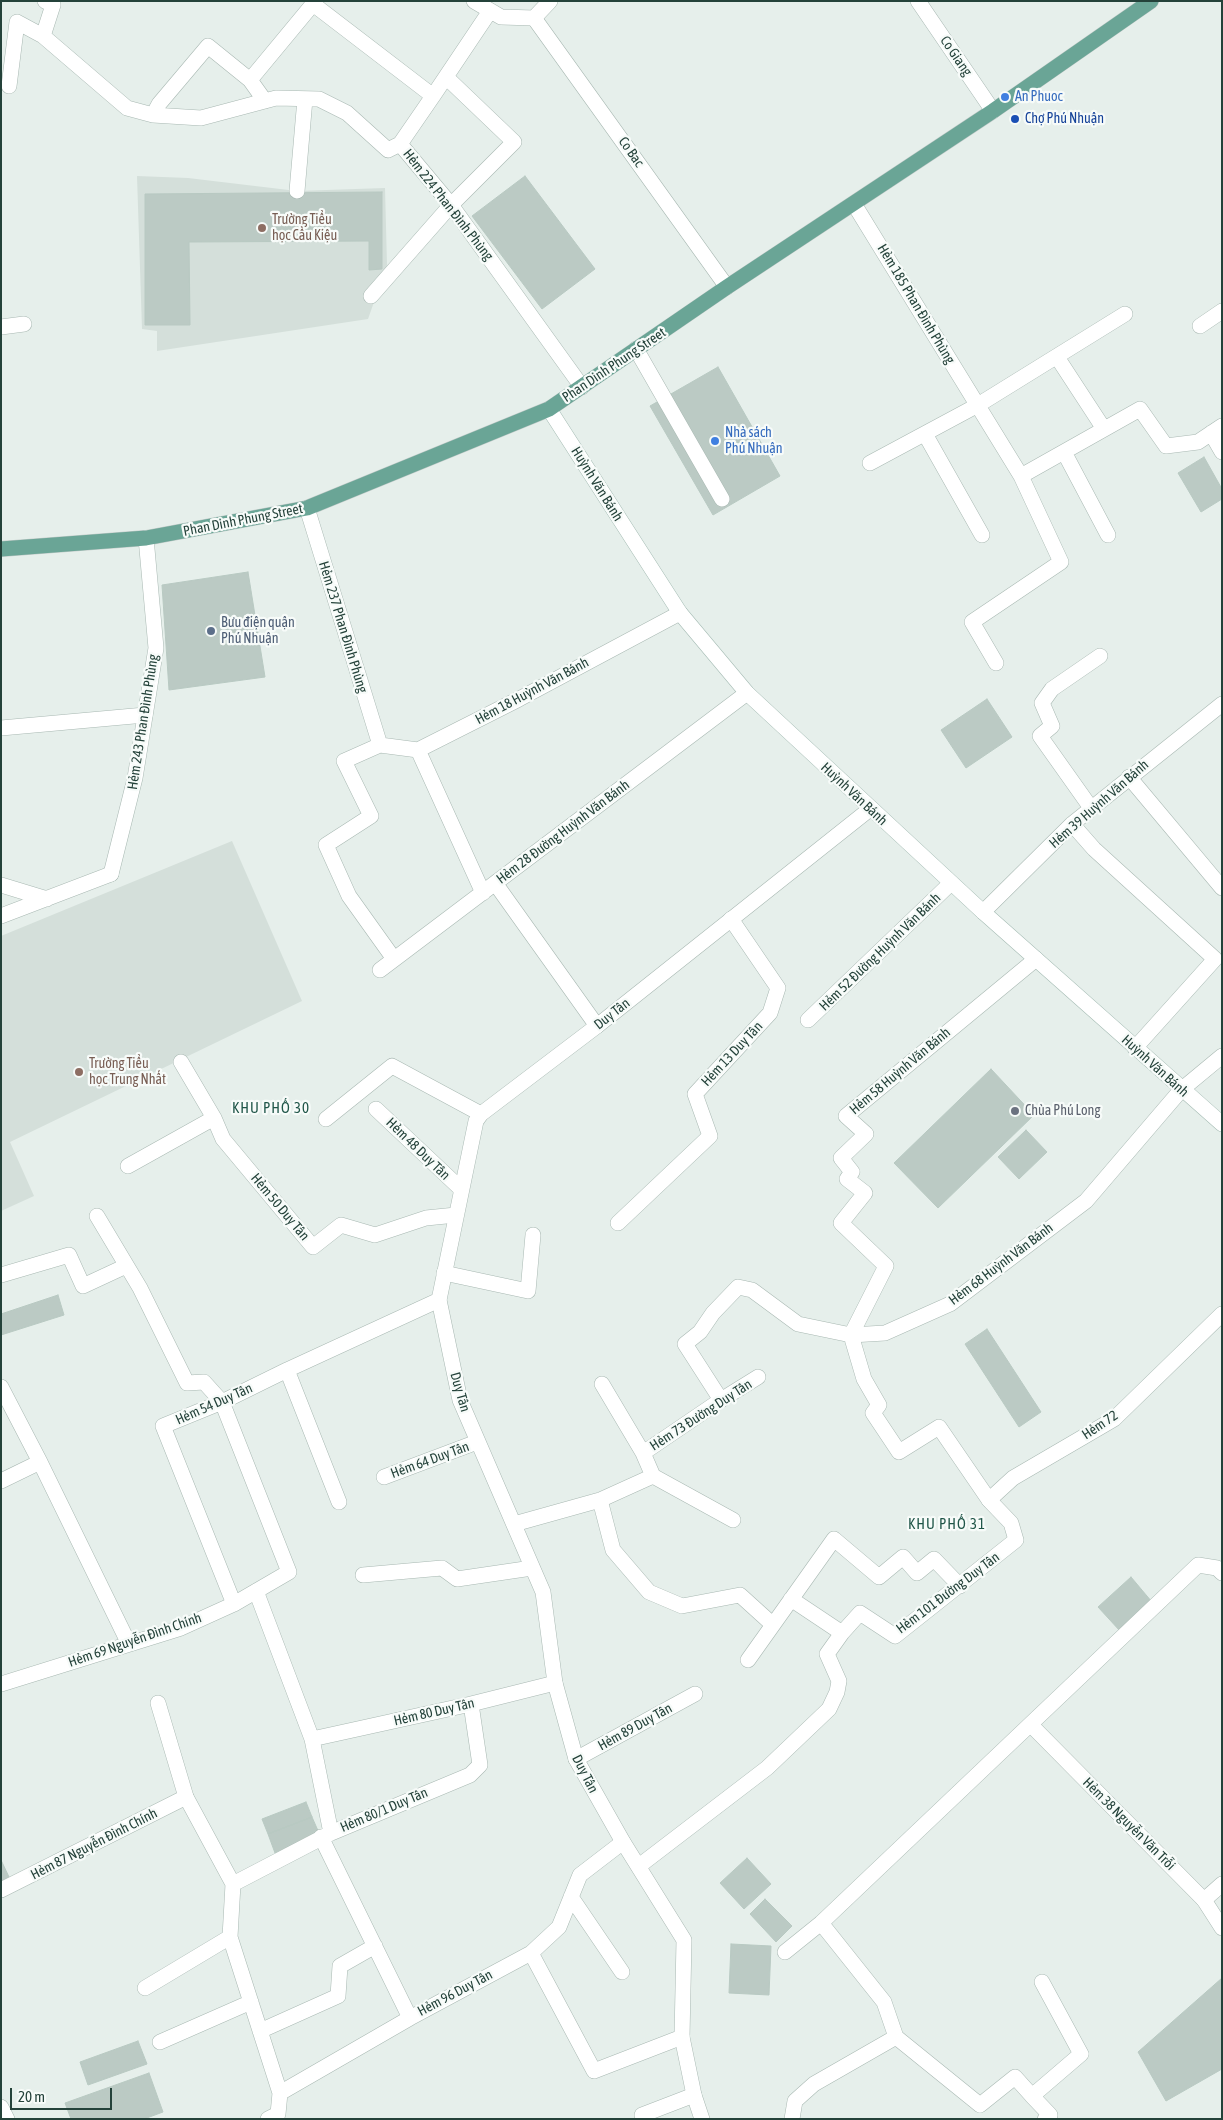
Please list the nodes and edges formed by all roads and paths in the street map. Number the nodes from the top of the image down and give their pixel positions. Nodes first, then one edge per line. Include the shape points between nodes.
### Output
1 (474, 1) edge
2 (550, 1) edge
3 (918, 1) edge
4 (1151, 1) edge
5 (51, 3) edge
6 (490, 11) junction
7 (534, 18) junction
8 (43, 36) junction
9 (446, 77) junction
10 (250, 80) junction
11 (9, 86) dead end
12 (433, 96) junction
13 (304, 99) junction
14 (265, 101) junction
15 (993, 111) junction
16 (153, 115) junction
17 (400, 144) junction
18 (296, 191) dead end
19 (451, 204) junction
20 (854, 204) junction
21 (727, 287) junction
22 (371, 296) dead end
23 (1222, 311) edge
24 (1125, 314) dead end
25 (24, 324) dead end
26 (1200, 326) dead end
27 (1, 327) edge
28 (636, 350) junction
29 (1057, 357) junction
30 (582, 386) junction
31 (978, 405) junction
32 (549, 409) junction
33 (1104, 429) junction
34 (1216, 430) edge
35 (925, 434) junction
36 (1064, 452) junction
37 (1222, 452) edge
38 (870, 463) dead end
39 (1021, 476) junction
40 (722, 499) dead end
41 (307, 508) junction
42 (1108, 534) dead end
43 (982, 535) dead end
44 (146, 538) junction
45 (1, 549) edge
46 (680, 614) junction
47 (1100, 656) dead end
48 (996, 663) dead end
49 (746, 693) junction
50 (1222, 704) edge
51 (145, 715) junction
52 (1, 728) edge
53 (380, 745) junction
54 (418, 750) junction
55 (1129, 777) junction
56 (1091, 808) junction
57 (870, 809) junction
58 (1072, 824) junction
59 (951, 883) junction
60 (1, 884) edge
61 (496, 884) junction
62 (1222, 888) edge
63 (483, 893) junction
64 (47, 899) junction
65 (982, 912) junction
66 (1, 916) edge
67 (732, 919) junction
68 (394, 959) junction
69 (1036, 959) junction
70 (380, 970) dead end
71 (808, 1020) dead end
72 (597, 1026) junction
73 (1135, 1048) junction
74 (1222, 1056) edge
75 (182, 1062) dead end
76 (1182, 1090) junction
77 (376, 1109) dead end
78 (481, 1114) junction
79 (214, 1118) junction
80 (326, 1119) dead end
81 (1222, 1124) edge
82 (128, 1166) dead end
83 (461, 1189) junction
84 (456, 1215) junction
85 (97, 1216) dead end
86 (618, 1223) dead end
87 (534, 1235) dead end
88 (126, 1266) junction
89 (444, 1273) junction
90 (1, 1275) edge
91 (439, 1300) junction
92 (1222, 1314) edge
93 (850, 1335) junction
94 (288, 1370) junction
95 (758, 1377) dead end
96 (602, 1384) dead end
97 (1, 1387) edge
98 (721, 1400) junction
99 (222, 1402) junction
100 (477, 1442) junction
101 (643, 1453) junction
102 (40, 1462) junction
103 (653, 1476) junction
104 (384, 1477) dead end
105 (1, 1481) edge
106 (600, 1500) junction
107 (988, 1500) junction
108 (340, 1502) dead end
109 (733, 1520) dead end
110 (514, 1524) junction
111 (532, 1568) junction
112 (1222, 1573) edge
113 (364, 1576) dead end
114 (960, 1586) junction
115 (256, 1592) junction
116 (791, 1599) junction
117 (234, 1604) junction
118 (772, 1624) junction
119 (842, 1633) junction
120 (129, 1644) junction
121 (748, 1660) dead end
122 (555, 1683) junction
123 (1, 1684) edge
124 (694, 1694) dead end
125 (158, 1703) dead end
126 (471, 1704) junction
127 (1031, 1725) junction
128 (312, 1739) junction
129 (576, 1759) junction
130 (186, 1797) junction
131 (326, 1835) junction
132 (623, 1842) junction
133 (639, 1866) junction
134 (233, 1884) junction
135 (1222, 1884) edge
136 (1, 1890) edge
137 (571, 1897) junction
138 (1204, 1900) junction
139 (821, 1923) junction
140 (1222, 1928) edge
141 (230, 1937) junction
142 (375, 1946) junction
143 (531, 1952) junction
144 (785, 1952) dead end
145 (622, 1972) dead end
146 (1042, 1982) dead end
147 (145, 1988) dead end
148 (251, 2002) junction
149 (410, 2018) junction
150 (260, 2031) junction
151 (682, 2037) junction
152 (896, 2037) junction
153 (160, 2042) dead end
154 (280, 2093) junction
155 (694, 2094) junction
156 (1032, 2096) junction
157 (1, 2107) edge
158 (7, 2119) edge
159 (268, 2119) edge
160 (644, 2119) edge
161 (702, 2119) edge
162 (792, 2119) edge
163 (1045, 2119) edge

1 - 6 street
2 - 7 street
3 - 15 street, Co Giang
4 - 15 main road, Phan Dinh Phung Street
5 - 8 street
6 - 7 street via 501,17
6 - 9 street
7 - 21 street, Co Bac
8 - 11 street, Hẻm 224 Phan Đình Phùng via 17,22
8 - 16 street, Hẻm 224 Phan Đình Phùng via 127,108
9 - 12 street
9 - 19 street via 514,142
10 - 12 street via 313,4
10 - 14 street
10 - 16 street via 208,46 158,104
12 - 17 street
13 - 14 street, Hẻm 224 Phan Đình Phùng
13 - 17 street, Hẻm 224 Phan Đình Phùng via 319,99 348,114 388,150
13 - 18 street
14 - 16 street, Hẻm 224 Phan Đình Phùng via 201,118
15 - 20 main road, Phan Dinh Phung Street
17 - 19 street, Hẻm 224 Phan Đình Phùng
19 - 22 street
19 - 30 street, Hẻm 224 Phan Đình Phùng
20 - 21 main road, Phan Dinh Phung Street
20 - 31 street, Hẻm 185 Phan Đình Phùng
21 - 28 main road, Phan Dinh Phung Street
23 - 26 street
24 - 29 street
25 - 27 street
28 - 30 main road, Phan Dinh Phung Street
28 - 40 street
29 - 31 street
29 - 33 street
30 - 32 main road, Phan Dinh Phung Street
31 - 35 street
31 - 39 street, Hẻm 185 Phan Đình Phùng
32 - 41 main road, Phan Dinh Phung Street
32 - 46 street, Huỳnh Văn Bánh
33 - 34 street via 1140,409 1166,446 1198,442
33 - 36 street
34 - 37 street
35 - 38 street
35 - 43 street
36 - 39 street
36 - 42 street
39 - 48 street, Hẻm 185 Phan Đình Phùng via 1061,562 972,622
41 - 44 main road, Phan Dinh Phung Street
41 - 53 street, Hẻm 237 Phan Đình Phùng
44 - 45 main road, Phan Dinh Phung Street
44 - 51 street, Hẻm 243 Phan Đình Phùng via 156,648
46 - 49 street, Huỳnh Văn Bánh
46 - 54 street, Hẻm 18 Huỳnh Văn Bánh
47 - 56 street via 1052,689 1042,703 1052,726 1040,736
49 - 57 street, Huỳnh Văn Bánh
49 - 61 street, Hẻm 28 Đường Huỳnh Văn Bánh
50 - 55 street, Hẻm 39 Huỳnh Văn Bánh
51 - 52 street
51 - 64 street, Hẻm 243 Phan Đình Phùng via 135,778 111,874
53 - 54 street
53 - 68 street via 344,761 371,816 326,845 349,896
54 - 63 street
55 - 56 street, Hẻm 39 Huỳnh Văn Bánh
55 - 62 street
56 - 58 street, Hẻm 39 Huỳnh Văn Bánh
57 - 59 street, Huỳnh Văn Bánh
57 - 67 street, Duy Tân
58 - 65 street, Hẻm 39 Huỳnh Văn Bánh
58 - 73 street via 1094,849 1215,959
59 - 65 street, Huỳnh Văn Bánh
59 - 71 street, Hẻm 52 Đường Huỳnh Văn Bánh
60 - 64 street
61 - 63 street, Hẻm 28 Đường Huỳnh Văn Bánh
61 - 72 street
63 - 68 street, Hẻm 28 Đường Huỳnh Văn Bánh
64 - 66 street
65 - 69 street, Huỳnh Văn Bánh
67 - 72 street, Duy Tân
67 - 86 street, Hẻm 13 Duy Tân via 778,988 770,1013 695,1094 710,1136
68 - 70 street, Hẻm 28 Đường Huỳnh Văn Bánh
69 - 73 street, Huỳnh Văn Bánh
69 - 93 street, Hẻm 58 Huỳnh Văn Bánh via 846,1116 866,1134 841,1158 852,1172 847,1179 865,1192 841,1223 886,1266
72 - 78 street, Duy Tân
73 - 76 street, Huỳnh Văn Bánh
74 - 76 street, Hẻm 68 Huỳnh Văn Bánh
75 - 79 street, Hẻm 50 Duy Tân
76 - 81 street, Huỳnh Văn Bánh
76 - 93 street, Hẻm 68 Huỳnh Văn Bánh via 1086,1201 950,1304 885,1333
77 - 83 street, Hẻm 48 Duy Tân
78 - 80 street via 392,1066
78 - 83 street, Duy Tân via 476,1121
79 - 82 street
79 - 84 street, Hẻm 50 Duy Tân via 223,1139 313,1247 340,1225 375,1235 426,1218
83 - 84 street, Duy Tân
84 - 89 street, Duy Tân
85 - 88 street
87 - 89 street via 528,1291
88 - 90 street via 83,1286 69,1255
88 - 99 street via 187,1383 204,1382
89 - 91 street, Duy Tân
91 - 94 street, Hẻm 54 Duy Tân
91 - 100 street, Duy Tân via 460,1400
92 - 107 street, Hẻm 72 via 1114,1419 1013,1478
93 - 98 street, Hẻm 68 Huỳnh Văn Bánh via 798,1324 752,1290 738,1287 700,1332 685,1344
93 - 107 street via 864,1379 879,1405 872,1413 899,1452 939,1428
94 - 99 street, Hẻm 54 Duy Tân
94 - 108 street
95 - 98 street, Hẻm 73 Đường Duy Tân
96 - 101 street
97 - 102 street
98 - 101 street, Hẻm 73 Đường Duy Tân
99 - 115 street, Hẻm 69 Nguyễn Đình Chính via 288,1572
99 - 117 street, Hẻm 54 Duy Tân via 163,1426
100 - 104 street, Hẻm 64 Duy Tân
100 - 110 street, Duy Tân
101 - 103 street
102 - 105 street
102 - 120 street
103 - 106 street
103 - 109 street
106 - 110 street
106 - 118 street via 613,1550 649,1592 682,1606 740,1595
107 - 114 street, Hẻm 101 Đường Duy Tân via 1011,1523 1016,1540
110 - 111 street, Duy Tân
111 - 113 street via 457,1579 442,1568
111 - 122 street, Duy Tân via 543,1592
112 - 127 street via 1217,1568 1198,1565
114 - 116 street via 934,1558 917,1573 903,1557 879,1578 834,1539
114 - 119 street, Hẻm 101 Đường Duy Tân via 895,1636 860,1614
115 - 117 street, Hẻm 69 Nguyễn Đình Chính
115 - 128 street
116 - 118 street
116 - 119 street
117 - 120 street, Hẻm 69 Nguyễn Đình Chính via 180,1628
118 - 121 street
119 - 133 street, Hẻm 101 Đường Duy Tân via 827,1654 839,1680 830,1709 768,1768
120 - 123 street, Hẻm 69 Nguyễn Đình Chính
122 - 126 street, Hẻm 80 Duy Tân
122 - 129 street, Duy Tân
124 - 129 street, Hẻm 89 Duy Tân
125 - 130 street
126 - 128 street, Hẻm 80 Duy Tân
126 - 131 street, Hẻm 80/1 Duy Tân via 480,1765 470,1775
127 - 138 street, Hẻm 38 Nguyễn Văn Trỗi
127 - 139 street
128 - 131 street
129 - 132 street, Duy Tân
130 - 134 street
130 - 136 street, Hẻm 87 Nguyễn Đình Chính
131 - 134 street, Hẻm 80/1 Duy Tân
131 - 142 street
132 - 133 street, Duy Tân
132 - 137 street, Hẻm 96 Duy Tân via 580,1875
133 - 151 street, Duy Tân via 684,1940
134 - 141 street
135 - 138 street
137 - 143 street, Hẻm 96 Duy Tân via 559,1927
137 - 145 street
138 - 140 street, Hẻm 38 Nguyễn Văn Trỗi
139 - 144 street
139 - 152 street via 884,2002
141 - 147 street
141 - 148 street
142 - 149 street
142 - 150 street via 340,1966 338,1996
143 - 149 street, Hẻm 96 Duy Tân
143 - 151 street via 594,2071
146 - 156 street via 1081,2054
148 - 150 street
148 - 153 street
149 - 154 street, Hẻm 96 Duy Tân
150 - 154 street
151 - 155 street, Duy Tân
152 - 156 street via 980,2105 1015,2078
152 - 162 street via 814,2084 795,2101
154 - 159 street via 278,2114
155 - 160 street via 642,2115
155 - 161 street, Duy Tân
156 - 163 street via 1050,2115
157 - 158 street

